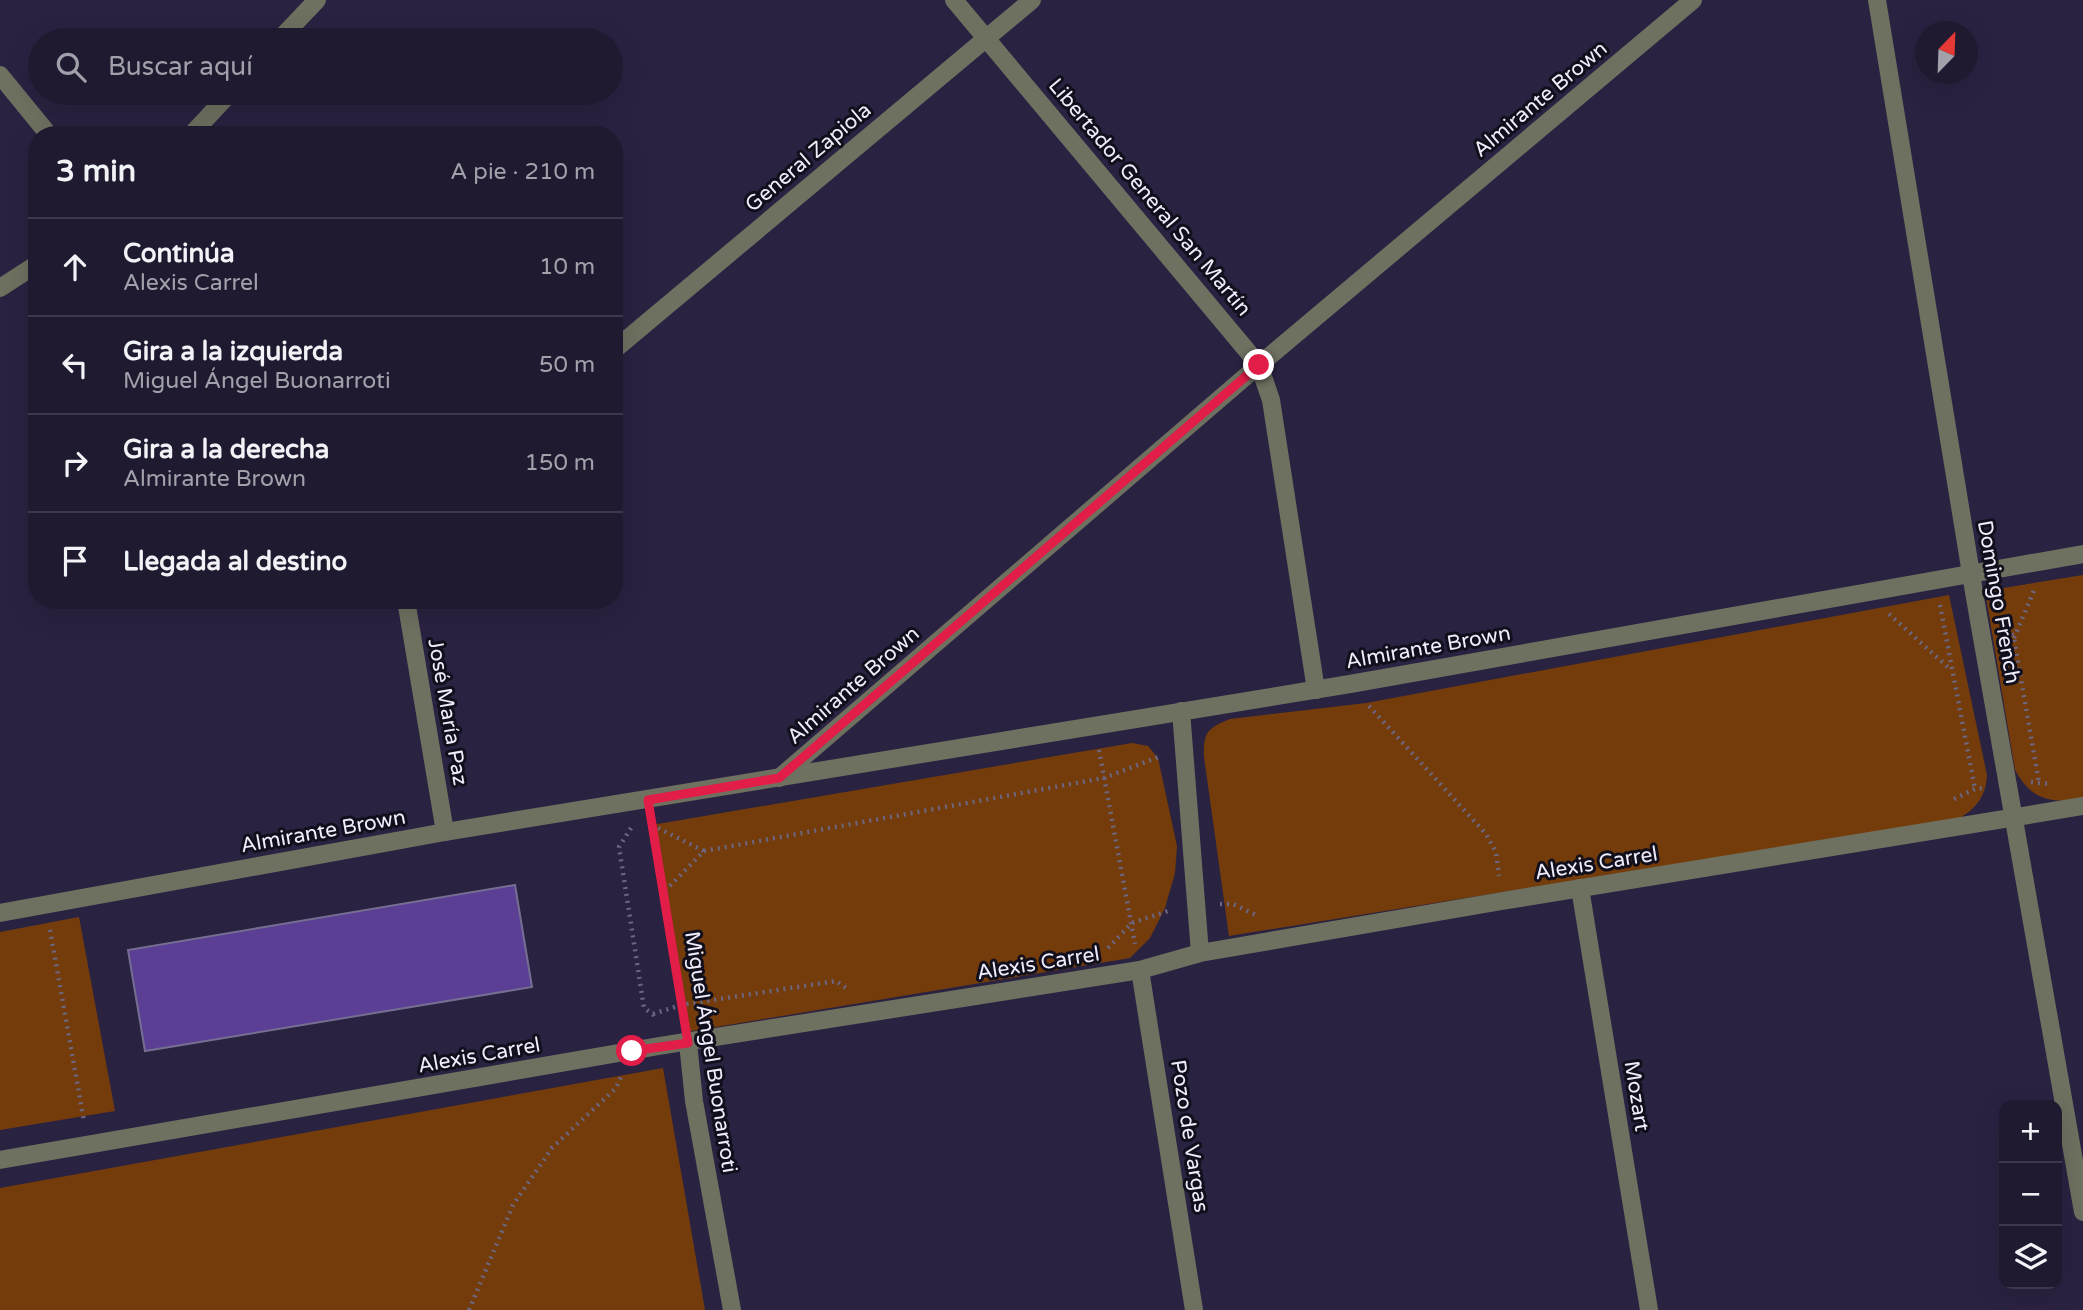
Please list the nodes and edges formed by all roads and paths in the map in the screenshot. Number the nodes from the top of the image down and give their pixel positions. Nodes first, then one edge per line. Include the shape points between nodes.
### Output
1 (317, 0) edge
2 (954, 0) edge
3 (1032, 0) edge
4 (1693, 0) edge
5 (1877, 0) edge
6 (290, 28) edge
7 (987, 38) junction
8 (0, 75) edge
9 (219, 105) edge
10 (42, 126) edge
11 (199, 126) edge
12 (28, 270) edge
13 (0, 288) edge
14 (623, 342) edge
15 (1259, 365) junction
16 (2083, 554) edge
17 (2047, 560) junction
18 (1971, 573) junction
19 (2047, 586) dead end
20 (2035, 588) junction
21 (2022, 590) dead end
22 (1975, 598) junction
23 (1940, 604) junction
24 (1927, 606) dead end
25 (408, 609) edge
26 (1900, 611) dead end
27 (2014, 639) dead end
28 (1952, 670) junction
29 (1316, 690) junction
30 (1380, 701) dead end
31 (1181, 711) junction
32 (1094, 725) junction
33 (1184, 745) junction
34 (779, 778) junction
35 (1104, 778) junction
36 (1975, 789) dead end
37 (648, 800) junction
38 (2083, 806) edge
39 (2014, 817) junction
40 (652, 825) junction
41 (445, 832) junction
42 (704, 851) junction
43 (1580, 888) junction
44 (663, 893) junction
45 (1502, 901) junction
46 (45, 905) junction
47 (0, 913) edge
48 (1200, 953) junction
49 (1140, 970) junction
50 (688, 1043) junction
51 (632, 1051) junction
52 (89, 1145) junction
53 (0, 1160) edge
54 (2083, 1212) edge
55 (469, 1310) edge
56 (732, 1310) edge
57 (1194, 1310) edge
58 (1648, 1310) edge

1 - 6 street
2 - 7 street, Libertador General San Martín
3 - 7 street, General Zapiola
4 - 15 street, Almirante Brown
5 - 18 street, Domingo French
7 - 14 street, General Zapiola
7 - 15 street, Libertador General San Martín
8 - 10 street
9 - 11 street
12 - 13 street
15 - 29 street, Libertador General San Martín via 1271,400
15 - 34 street, Almirante Brown
16 - 17 street, Almirante Brown
17 - 18 street, Almirante Brown
17 - 20 path
18 - 22 street, Domingo French
18 - 29 street, Almirante Brown
19 - 20 path
20 - 21 path
20 - 27 path
22 - 23 path
22 - 39 street, Domingo French
23 - 24 path
23 - 28 path
25 - 41 street, José María Paz
26 - 28 path via 1887,613
28 - 36 path
29 - 31 street, Almirante Brown
30 - 45 path via 1366,703 1486,834 1496,852
31 - 32 street, Almirante Brown
31 - 33 street
32 - 34 street, Almirante Brown
32 - 35 path
33 - 35 path
33 - 48 street
34 - 37 street, Almirante Brown
35 - 42 path
35 - 49 path
37 - 40 path, Miguel Ángel Buonarroti
37 - 41 street, Almirante Brown
37 - 50 path via 619,847 644,1007
38 - 39 street, Alexis Carrel
39 - 43 street, Alexis Carrel
39 - 54 street, Domingo French
40 - 42 path
40 - 44 path, Miguel Ángel Buonarroti
41 - 46 street, Almirante Brown
42 - 44 path
43 - 45 street, Alexis Carrel
43 - 58 street, Mozart
44 - 50 path, Miguel Ángel Buonarroti
45 - 48 street, Alexis Carrel
46 - 47 street, Almirante Brown
46 - 52 path
48 - 49 street, Alexis Carrel
49 - 50 street, Alexis Carrel
49 - 57 street, Pozo de Vargas
50 - 51 street, Alexis Carrel
50 - 56 street, Miguel Ángel Buonarroti via 694,1101
51 - 52 street, Alexis Carrel
51 - 55 path via 616,1088 552,1148 513,1205
52 - 53 street, Alexis Carrel

